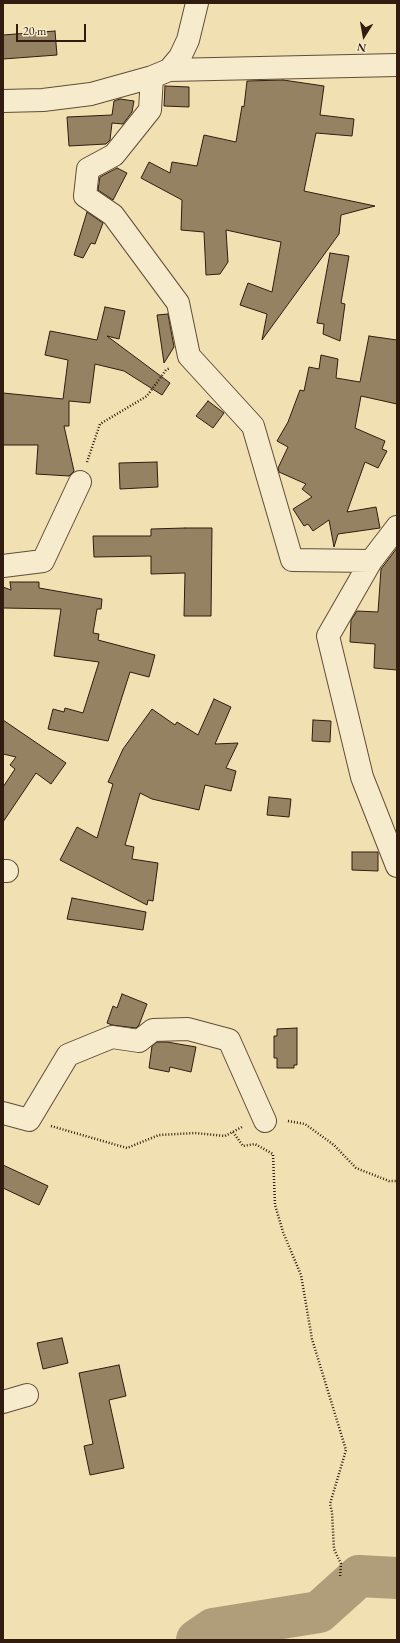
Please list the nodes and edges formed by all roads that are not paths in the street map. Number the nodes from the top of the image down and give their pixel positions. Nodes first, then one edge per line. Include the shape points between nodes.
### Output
1 (197, 3) edge
2 (397, 65) edge
3 (160, 74) junction
4 (3, 101) edge
5 (80, 482) road end
6 (397, 527) edge
7 (371, 561) junction
8 (3, 566) edge
9 (397, 866) edge
10 (3, 1113) edge
11 (265, 1121) road end
12 (27, 1395) dead end
13 (3, 1402) edge

1 - 3 street via 188,40 180,57
2 - 3 street
3 - 4 street via 91,94 44,100
3 - 7 street via 150,110 114,155 88,169 86,196 113,215 178,303 189,356 253,426 292,560
5 - 8 street via 42,561
6 - 7 street
7 - 9 street via 328,636 362,777
10 - 11 street via 29,1120 68,1055 112,1037 139,1042 153,1030 188,1029 229,1040
12 - 13 street

